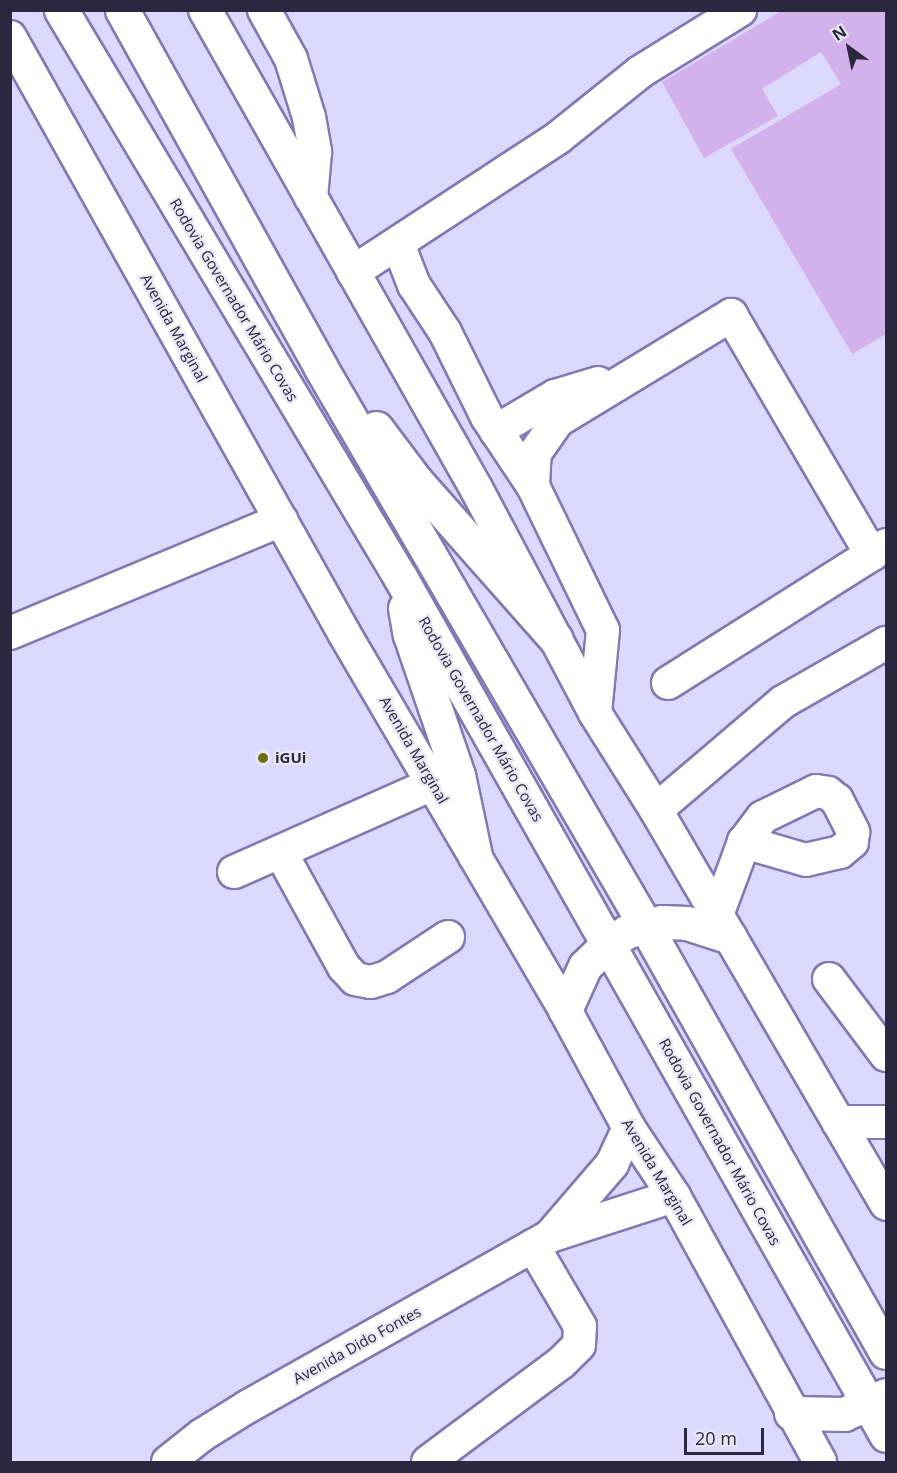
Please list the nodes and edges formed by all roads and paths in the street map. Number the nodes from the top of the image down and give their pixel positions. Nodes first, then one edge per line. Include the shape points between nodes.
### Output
1 (61, 10) edge
2 (122, 10) edge
3 (205, 10) edge
4 (264, 10) edge
5 (741, 10) edge
6 (10, 37) edge
7 (311, 198) junction
8 (398, 244) junction
9 (353, 272) junction
10 (414, 285) junction
11 (374, 309) junction
12 (321, 368) junction
13 (632, 374) junction
14 (469, 378) junction
15 (428, 404) junction
16 (496, 431) junction
17 (533, 486) junction
18 (281, 520) junction
19 (879, 550) edge
20 (400, 577) junction
21 (10, 633) edge
22 (556, 639) junction
23 (886, 643) edge
24 (668, 683) dead end
25 (595, 713) junction
26 (433, 784) junction
27 (656, 810) junction
28 (744, 842) dead end
29 (281, 853) junction
30 (475, 856) junction
31 (234, 872) dead end
32 (645, 925) junction
33 (724, 926) junction
34 (448, 937) dead end
35 (609, 943) junction
36 (829, 979) dead end
37 (565, 1010) junction
38 (886, 1055) edge
39 (838, 1122) junction
40 (886, 1122) edge
41 (629, 1128) junction
42 (674, 1196) junction
43 (885, 1198) edge
44 (542, 1241) junction
45 (886, 1353) edge
46 (877, 1400) edge
47 (791, 1413) junction
48 (886, 1435) edge
49 (168, 1462) edge
50 (428, 1462) edge
51 (820, 1462) edge

1 - 20 main road, Rodovia Governador Mário Covas
2 - 12 main road
3 - 7 street
4 - 7 street via 291,59 309,117 315,152
5 - 8 street via 640,72 559,137
6 - 18 street, Avenida Marginal
7 - 9 street
8 - 9 street
8 - 10 street
9 - 11 street
10 - 11 street
10 - 14 street
11 - 15 street
12 - 22 main road
12 - 32 main road
13 - 16 street via 555,396
13 - 17 street via 557,421 535,453
13 - 19 street via 730,315
14 - 15 street
14 - 16 street
15 - 22 street
16 - 17 street
17 - 25 street via 603,630
18 - 21 street
18 - 26 street, Avenida Marginal
19 - 24 street
20 - 30 main road via 410,635 458,775
20 - 35 main road, Rodovia Governador Mário Covas
22 - 25 street
23 - 27 street via 783,702
25 - 27 street
26 - 29 street
26 - 30 street, Avenida Marginal
27 - 33 street
28 - 33 street
29 - 31 street
29 - 34 street via 344,967 356,979 371,982 387,977
30 - 37 street, Avenida Marginal
32 - 33 main road
32 - 35 main road
32 - 45 main road
33 - 39 street
35 - 37 main road via 585,966
35 - 46 main road, Rodovia Governador Mário Covas
36 - 38 street
37 - 41 street, Avenida Marginal
39 - 40 street
39 - 43 street
41 - 42 street, Avenida Marginal
41 - 44 street, Avenida Dido Fontes via 599,1183
42 - 44 street, Avenida Dido Fontes
42 - 47 street, Avenida Marginal
44 - 49 street, Avenida Dido Fontes via 247,1407
44 - 50 street via 580,1326 579,1345 561,1364
46 - 47 main road via 844,1414
46 - 48 main road, Rodovia Governador Mário Covas
47 - 51 street, Avenida Marginal

